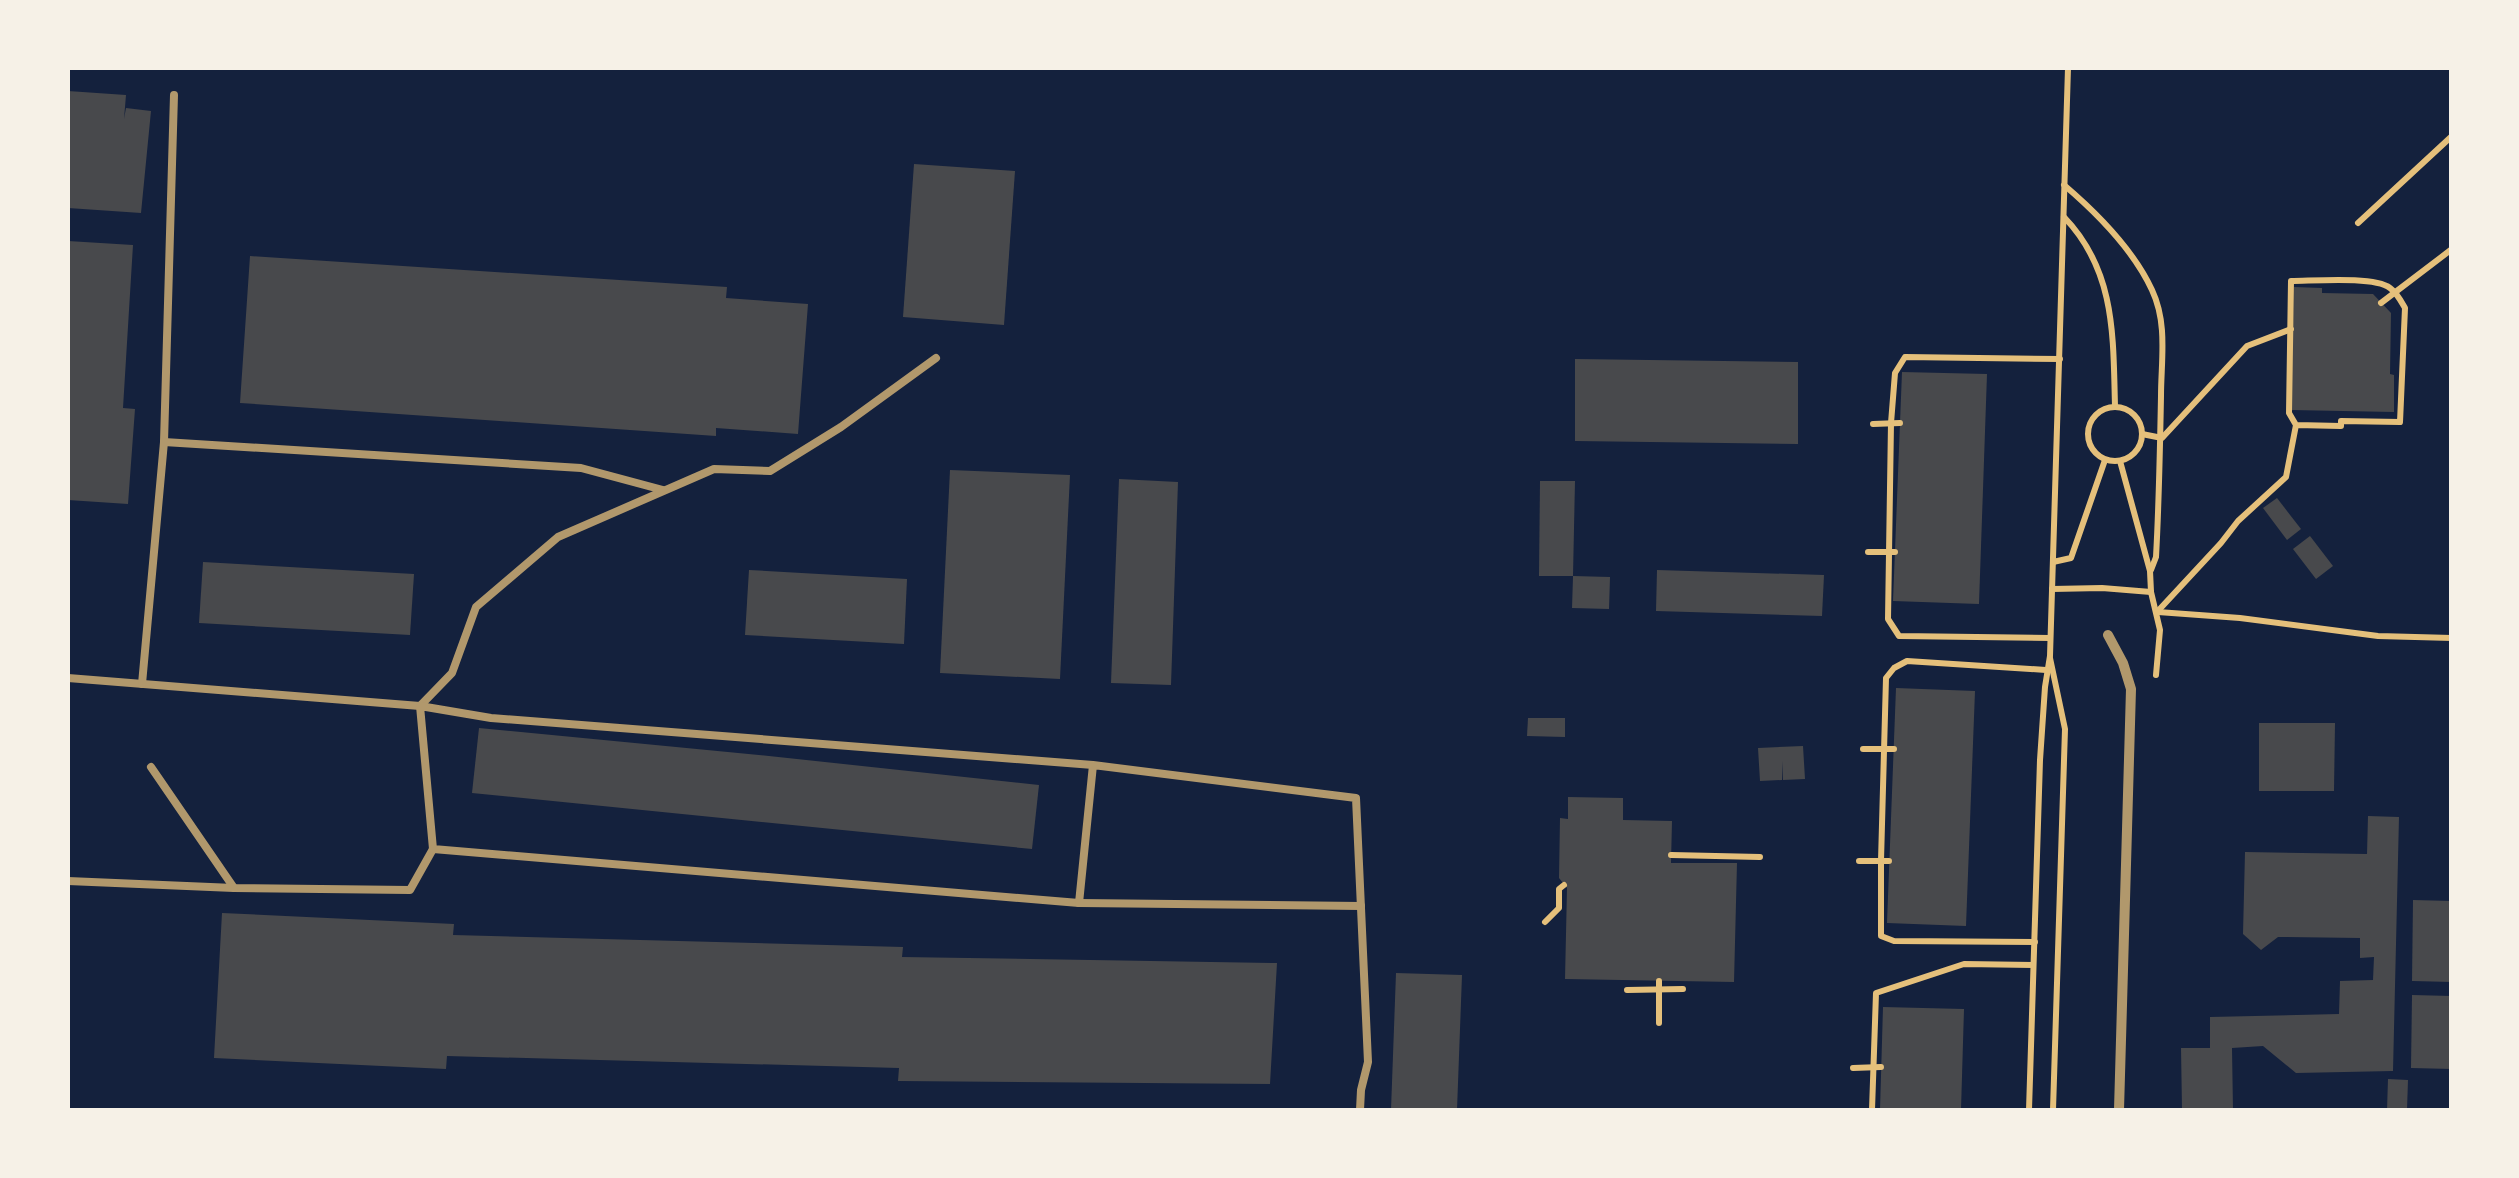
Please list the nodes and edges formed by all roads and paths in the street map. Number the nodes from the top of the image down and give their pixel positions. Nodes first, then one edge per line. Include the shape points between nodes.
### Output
1 (2068, 68) edge
2 (174, 95) dead end
3 (2452, 136) edge
4 (2064, 185) junction
5 (2064, 217) junction
6 (2358, 223) dead end
7 (2452, 249) edge
8 (2394, 292) junction
9 (2382, 303) dead end
10 (2291, 329) junction
11 (936, 358) dead end
12 (2060, 359) junction
13 (2116, 406) junction
14 (1895, 423) junction
15 (1872, 424) dead end
16 (2296, 424) junction
17 (2142, 434) junction
18 (2162, 438) junction
19 (164, 442) junction
20 (2106, 460) junction
21 (2120, 462) junction
22 (663, 490) junction
23 (1868, 552) dead end
24 (1892, 552) junction
25 (2053, 562) junction
26 (2150, 572) junction
27 (2052, 589) junction
28 (2151, 592) junction
29 (2157, 612) junction
30 (2108, 635) dead end
31 (2050, 638) junction
32 (2452, 638) edge
33 (2050, 656) junction
34 (2046, 670) junction
35 (68, 678) edge
36 (142, 684) junction
37 (420, 706) junction
38 (1862, 749) dead end
39 (1884, 749) junction
40 (1894, 749) dead end
41 (1093, 765) junction
42 (151, 767) dead end
43 (433, 850) junction
44 (1671, 855) dead end
45 (1760, 857) dead end
46 (1859, 861) dead end
47 (1885, 862) junction
48 (68, 880) edge
49 (1564, 885) dead end
50 (234, 888) junction
51 (1079, 904) junction
52 (1361, 906) junction
53 (1545, 922) dead end
54 (2035, 942) junction
55 (2034, 965) junction
56 (1659, 985) junction
57 (1683, 989) dead end
58 (1627, 990) dead end
59 (1659, 1023) dead end
60 (1877, 1067) junction
61 (1853, 1068) dead end
62 (1360, 1110) edge
63 (1872, 1110) edge
64 (2030, 1110) edge
65 (2053, 1110) edge
66 (2119, 1110) edge

1 - 4 path
2 - 19 lane
3 - 6 path
4 - 5 path
4 - 18 path via 2107,226 2153,292 2163,344
5 - 12 path
5 - 13 path via 2086,245 2105,292
7 - 8 path
8 - 9 path
8 - 10 path via 2376,281 2291,281
8 - 16 path via 2404,308 2400,422
10 - 16 path via 2289,413
10 - 18 path via 2247,346
11 - 22 lane via 770,471 714,469
12 - 14 path via 1904,357 1895,374
12 - 25 path
13 - 17 path via 2135,414
13 - 20 path via 2098,412 2087,428 2091,448
14 - 15 path
14 - 24 path
16 - 29 path via 2286,477
17 - 18 path
17 - 21 path via 2135,454
18 - 26 path
19 - 22 lane via 581,468
19 - 36 lane
20 - 21 path
20 - 25 path via 2070,558
21 - 26 path
22 - 37 lane via 558,538 476,607 452,674
23 - 24 path
24 - 31 path via 1888,619 1899,636
25 - 27 path
26 - 28 path
27 - 28 path
27 - 31 path
28 - 29 path
29 - 32 path
30 - 66 street via 2131,689
31 - 33 path
33 - 34 path
33 - 65 path via 2065,729
34 - 39 path via 1907,661 1886,678
34 - 54 path
35 - 36 lane
36 - 37 lane
37 - 41 lane via 491,718
37 - 43 lane
38 - 39 path
39 - 40 path
39 - 47 path
41 - 51 lane
41 - 52 lane via 1356,798
42 - 50 lane
43 - 50 lane via 410,890
43 - 51 lane
44 - 45 path
46 - 47 path
47 - 54 path via 1881,936
48 - 50 lane
49 - 53 path via 1559,908
51 - 52 lane
52 - 62 lane via 1368,1062
54 - 55 path
55 - 60 path via 1964,964 1876,993
55 - 64 path
56 - 57 path
56 - 58 path
56 - 59 path
60 - 61 path
60 - 63 path

